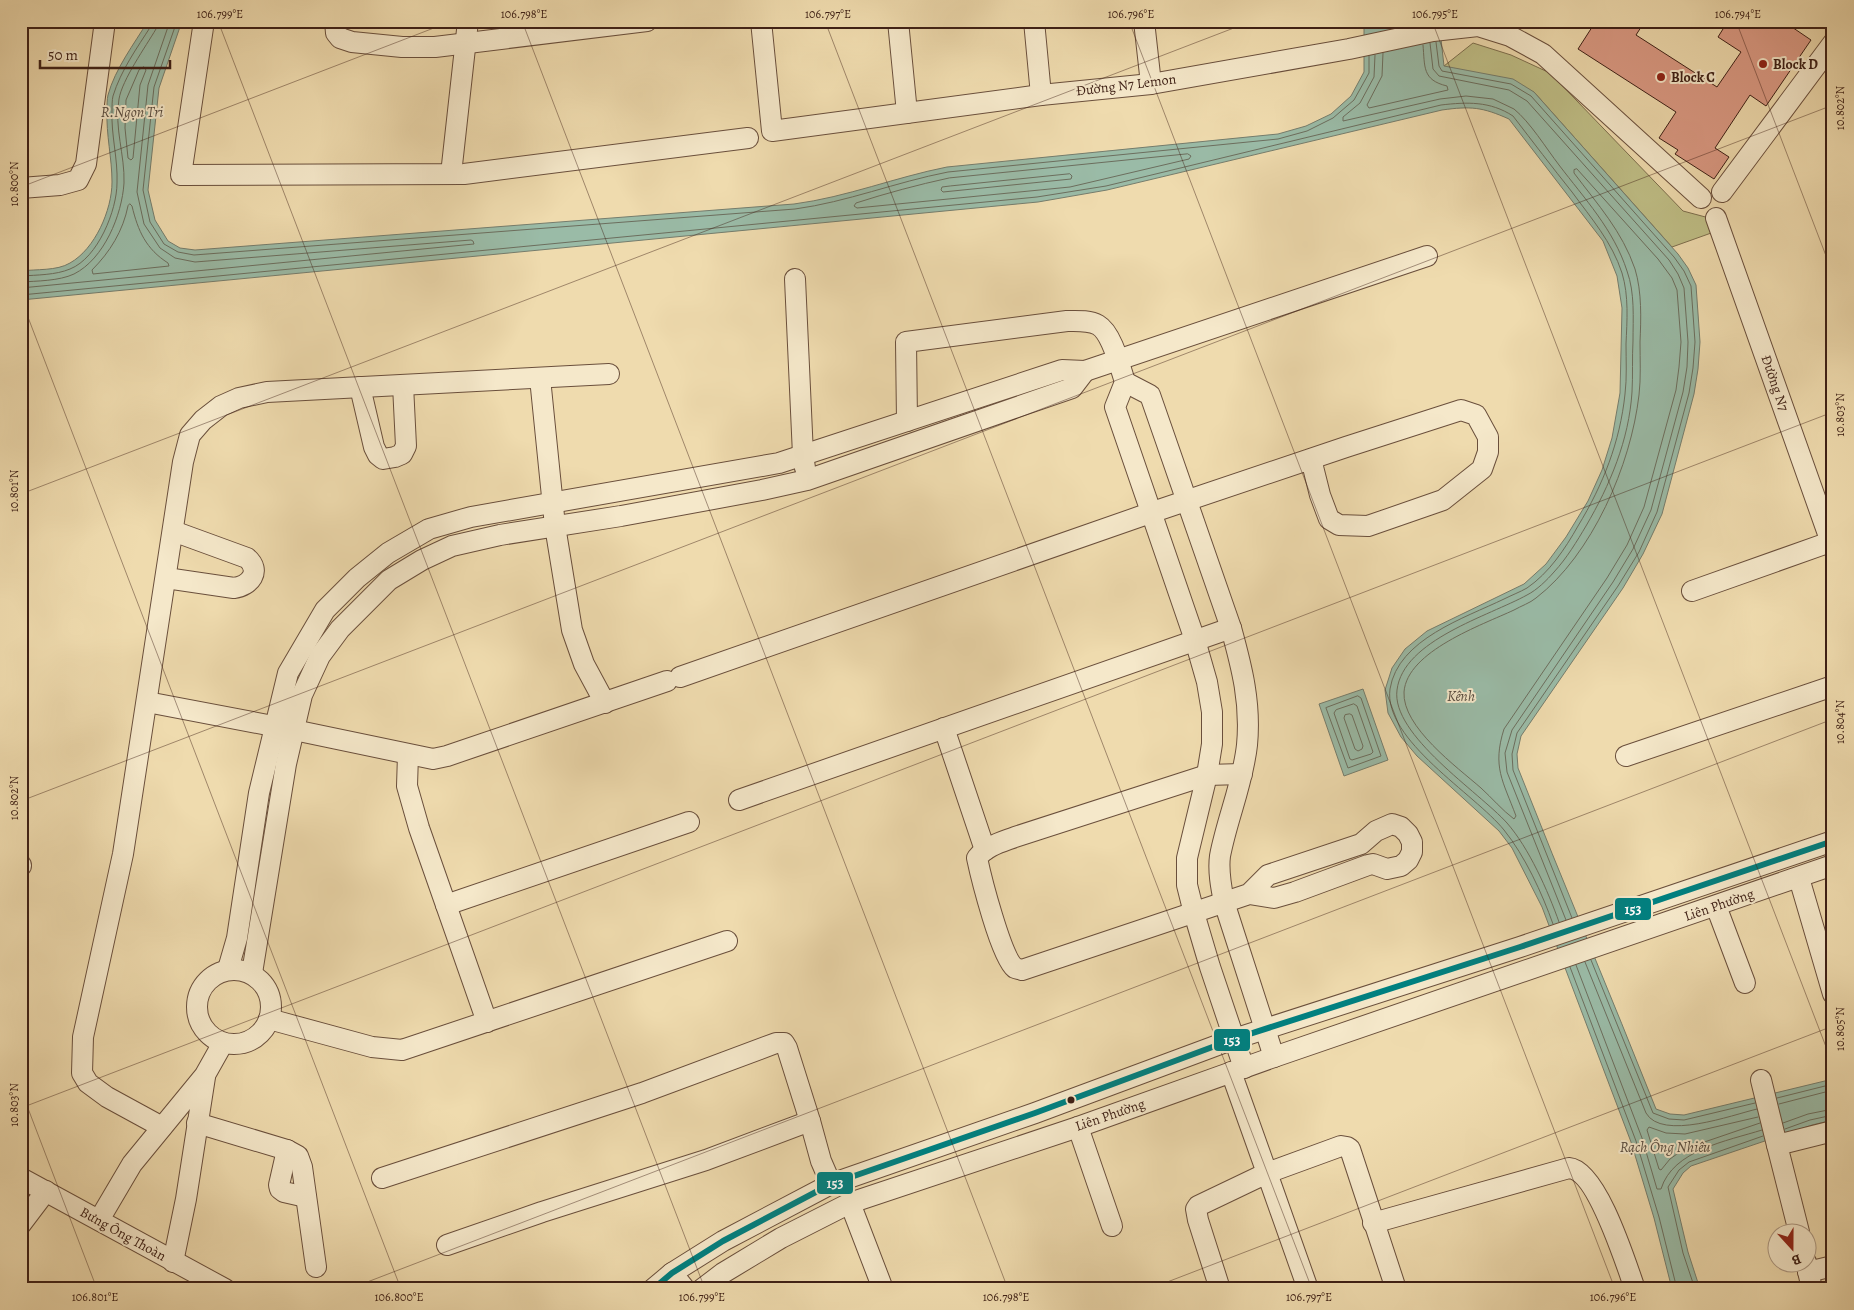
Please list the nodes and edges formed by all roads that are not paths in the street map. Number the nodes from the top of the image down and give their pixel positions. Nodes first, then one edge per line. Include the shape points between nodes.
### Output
1 (104, 21) edge
2 (204, 21) edge
3 (335, 21) edge
4 (468, 21) edge
5 (647, 21) edge
6 (761, 21) edge
7 (898, 21) edge
8 (1034, 21) edge
9 (1144, 21) edge
10 (600, 24) edge
11 (1478, 24) edge
12 (466, 43) junction
13 (1833, 43) edge
14 (1151, 84) junction
15 (1041, 95) junction
16 (907, 114) junction
17 (748, 138) dead end
18 (451, 174) junction
19 (21, 188) edge
20 (1722, 192) junction
21 (1701, 198) junction
22 (1716, 218) junction
23 (1427, 256) dead end
24 (795, 279) dead end
25 (1117, 360) junction
26 (1085, 371) junction
27 (609, 374) dead end
28 (540, 378) junction
29 (1125, 382) junction
30 (403, 385) junction
31 (360, 387) junction
32 (907, 421) junction
33 (803, 456) junction
34 (1311, 459) junction
35 (807, 480) junction
36 (553, 502) junction
37 (1187, 502) junction
38 (1150, 513) junction
39 (554, 526) junction
40 (173, 531) junction
41 (1832, 544) edge
42 (166, 578) junction
43 (1692, 591) dead end
44 (1231, 628) junction
45 (1195, 640) junction
46 (1833, 686) edge
47 (147, 702) junction
48 (605, 702) junction
49 (284, 728) junction
50 (944, 728) junction
51 (408, 755) junction
52 (1626, 756) dead end
53 (1242, 774) junction
54 (1207, 775) junction
55 (739, 800) dead end
56 (688, 822) dead end
57 (1833, 840) edge
58 (985, 850) junction
59 (1833, 865) edge
60 (1799, 878) junction
61 (1249, 894) junction
62 (1224, 902) junction
63 (446, 905) junction
64 (1716, 906) junction
65 (1194, 913) junction
66 (727, 941) dead end
67 (228, 969) junction
68 (252, 973) junction
69 (1745, 983) dead end
70 (1833, 994) edge
71 (269, 1019) junction
72 (487, 1022) junction
73 (1265, 1029) junction
74 (1234, 1039) junction
75 (223, 1043) junction
76 (1274, 1057) junction
77 (1238, 1070) junction
78 (205, 1075) junction
79 (1763, 1088) dead end
80 (810, 1121) junction
81 (197, 1123) junction
82 (162, 1127) junction
83 (1078, 1127) junction
84 (1833, 1131) edge
85 (1776, 1142) junction
86 (1267, 1173) junction
87 (21, 1178) edge
88 (382, 1178) dead end
89 (831, 1184) junction
90 (46, 1191) junction
91 (850, 1203) junction
92 (99, 1220) junction
93 (1796, 1222) edge
94 (1374, 1223) junction
95 (21, 1224) edge
96 (1112, 1226) dead end
97 (447, 1245) dead end
98 (173, 1262) junction
99 (1833, 1266) edge
100 (316, 1268) dead end
101 (672, 1273) junction
102 (1809, 1274) edge
103 (225, 1289) edge
104 (653, 1289) edge
105 (685, 1289) edge
106 (702, 1289) edge
107 (882, 1289) edge
108 (1220, 1289) edge
109 (1308, 1289) edge
110 (1396, 1289) edge
111 (1635, 1289) edge

1 - 19 street via 86,164 78,180
2 - 18 street via 181,175
3 - 12 street via 340,38 352,42 402,47
4 - 12 street
5 - 10 street
6 - 16 street, Đường N7 Lemon via 772,131
7 - 16 street
8 - 15 street
9 - 14 street
10 - 12 street
11 - 14 street, Đường N7 Lemon
11 - 21 street via 1510,36 1543,54
12 - 18 street
13 - 20 street
14 - 15 street, Đường N7 Lemon
15 - 16 street, Đường N7 Lemon
17 - 18 street
20 - 21 street via 1708,191
20 - 22 street via 1728,199 1727,209
21 - 22 street via 1702,211
22 - 41 street, Đường N7
23 - 25 street
24 - 33 street
25 - 26 street
25 - 29 street
25 - 32 street via 1108,335 1098,325 1084,321 906,342
26 - 32 street via 1062,370
26 - 35 street via 1072,388
27 - 28 street
28 - 30 street
28 - 36 street
29 - 37 street via 1150,395
29 - 38 street via 1115,407
30 - 31 street
30 - 31 street via 406,446 402,454 383,459 374,448
31 - 40 street via 268,392 239,398 221,406 190,435
32 - 33 street
33 - 35 street
33 - 36 street via 779,463
34 - 34 street via 1462,410 1476,415 1488,437 1488,452 1482,468 1443,500 1368,526 1339,525 1329,519
34 - 37 street
35 - 39 street
36 - 39 street
36 - 49 street via 471,517 429,529 388,553 357,578 325,610 288,673
37 - 38 street
37 - 44 street
38 - 45 street
38 - 48 street
39 - 48 street via 572,630 584,664
39 - 49 street via 452,546 388,580 340,629 320,656
40 - 42 street
40 - 42 street via 247,558 254,569 250,582 234,588
41 - 43 street
42 - 47 street
44 - 45 street
44 - 53 street via 1248,707
45 - 50 street
45 - 54 street via 1212,712 1212,744
46 - 52 street
47 - 49 street
47 - 82 street via 123,854 83,1037 82,1073 107,1097
48 - 51 street via 447,756 433,759
49 - 51 street
49 - 67 street via 259,793 237,938
49 - 68 street via 286,764
50 - 55 street
50 - 58 street
51 - 63 street via 407,786
53 - 54 street
53 - 62 street via 1220,857 1219,881
54 - 58 street via 1015,836
54 - 65 street via 1188,858 1187,885
56 - 63 street
57 - 73 street, Liên Phường via 1520,948
58 - 65 street via 977,858 986,896 1016,969 1022,970
59 - 60 street, Liên Phường
60 - 64 street, Liên Phường
60 - 70 street
61 - 61 street via 1274,898 1368,865 1387,869 1400,866 1408,860 1412,842 1401,827 1392,824 1376,831 1360,844 1268,875
61 - 62 street
62 - 65 street
62 - 73 street
63 - 72 street
64 - 69 street
64 - 76 street, Liên Phường
65 - 74 street
66 - 72 street
67 - 68 street
67 - 75 street via 206,981 196,1004 197,1017 203,1028
68 - 71 street via 268,990 271,1002
71 - 72 street via 372,1047 402,1050
71 - 75 street via 259,1035 248,1041
73 - 74 street, Liên Phường
73 - 76 street
74 - 77 street
74 - 89 street, Liên Phường
75 - 78 street
76 - 77 street, Liên Phường
77 - 83 street, Liên Phường
77 - 86 street
78 - 81 street
78 - 82 street
79 - 85 street
80 - 88 street via 787,1048 784,1043 776,1043 642,1093
80 - 89 street
80 - 97 street via 706,1160
81 - 98 street
81 - 100 street via 298,1156
82 - 92 street via 132,1164
83 - 91 street, Liên Phường
83 - 96 street
84 - 85 street
85 - 93 street
86 - 94 street via 1341,1146 1347,1147
86 - 108 street via 1196,1208
86 - 109 street
87 - 90 street, Bưng Ông Thoàn
89 - 101 street, Liên Phường via 723,1241
90 - 92 street, Bưng Ông Thoàn
90 - 95 street
91 - 106 street, Liên Phường via 782,1238
91 - 107 street
92 - 98 street, Bưng Ông Thoàn
94 - 110 street
94 - 111 street via 1569,1168 1576,1169 1602,1201
98 - 103 street, Bưng Ông Thoàn
99 - 102 street
101 - 104 street, Liên Phường
101 - 105 street

